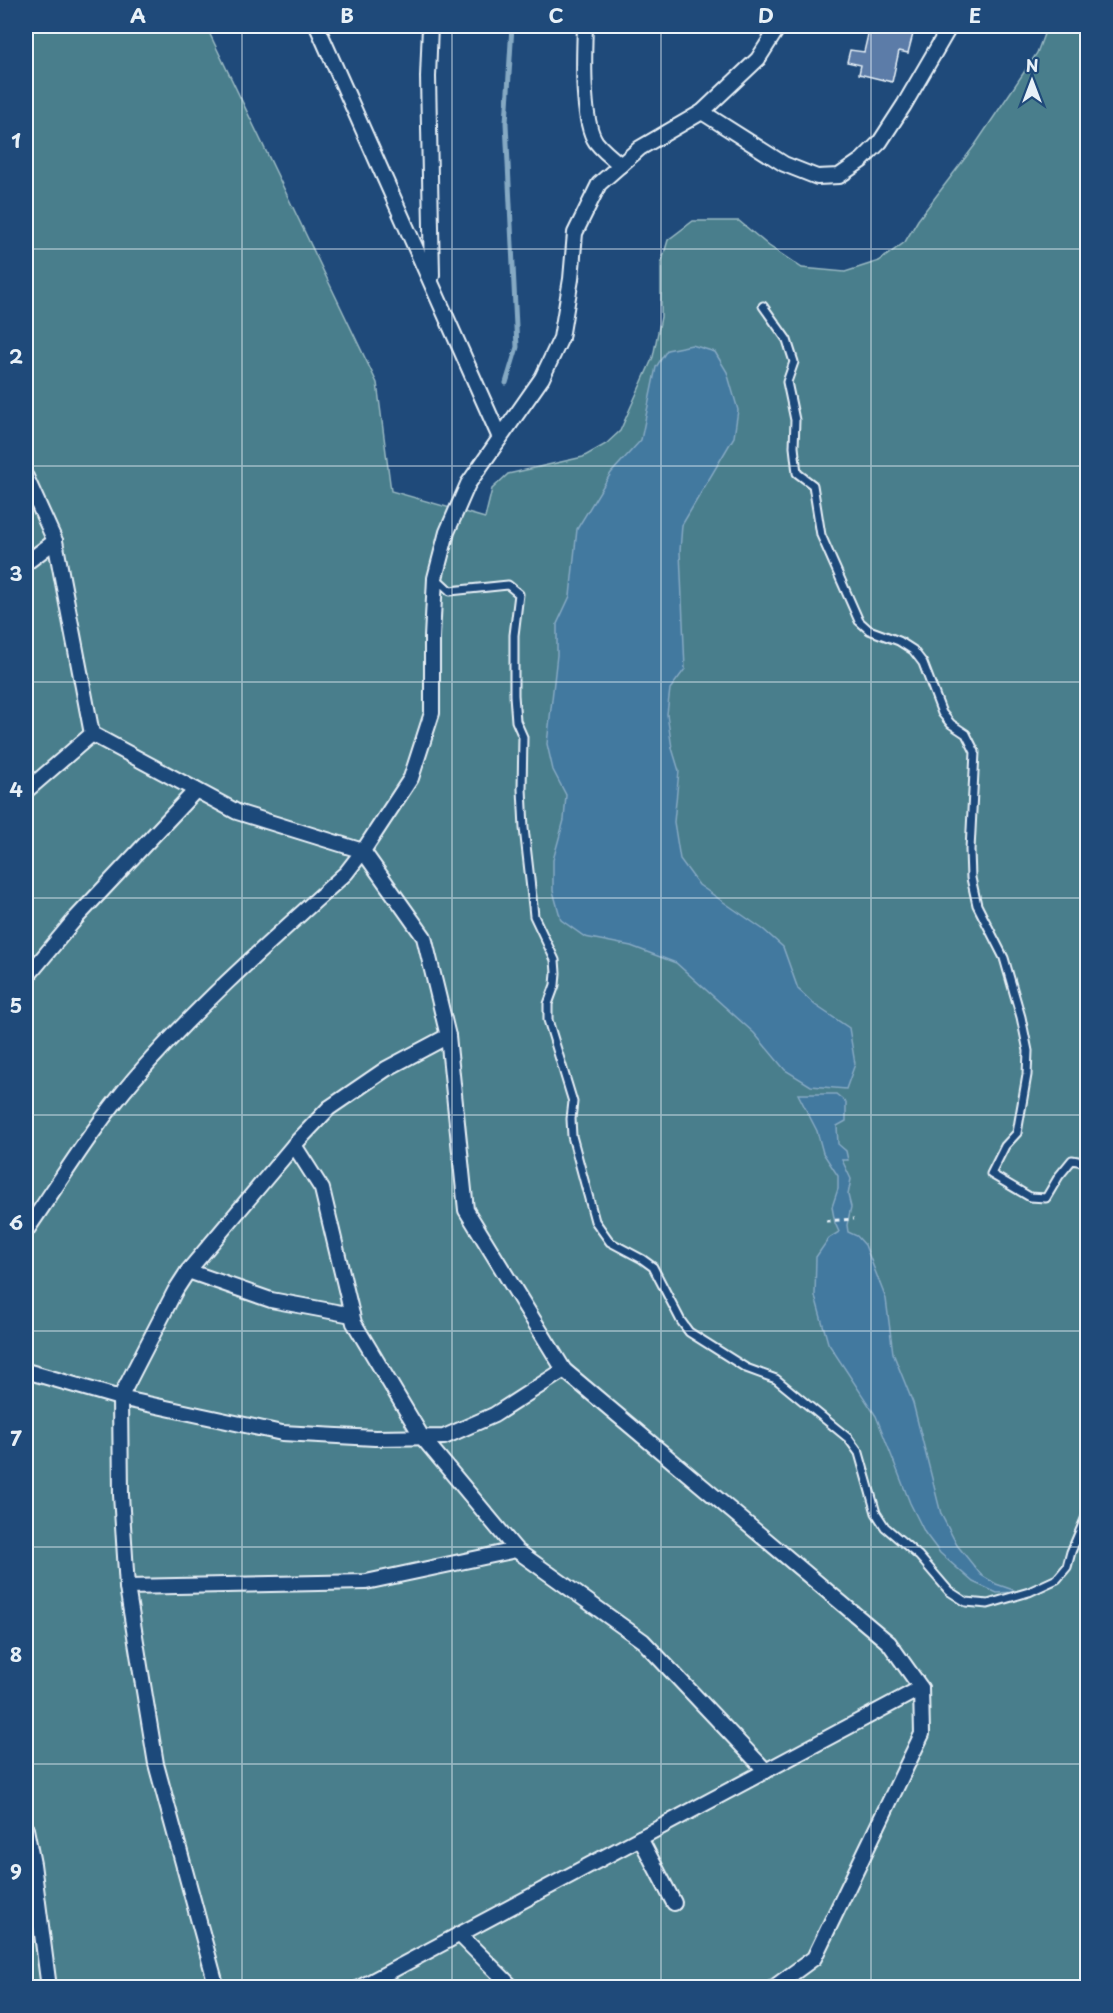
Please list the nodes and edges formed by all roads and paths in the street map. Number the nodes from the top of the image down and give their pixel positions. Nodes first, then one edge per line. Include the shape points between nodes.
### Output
1 (317, 26) edge
2 (430, 26) edge
3 (585, 26) edge
4 (779, 26) edge
5 (950, 26) edge
6 (702, 112) junction
7 (621, 165) junction
8 (432, 284) junction
9 (763, 306) dead end
10 (500, 438) junction
11 (26, 477) edge
12 (55, 541) junction
13 (26, 563) edge
14 (435, 578) junction
15 (92, 734) junction
16 (196, 790) junction
17 (26, 791) edge
18 (363, 851) junction
19 (26, 978) edge
20 (448, 1036) junction
21 (294, 1145) junction
22 (1088, 1166) edge
23 (854, 1219) dead end
24 (826, 1221) dead end
25 (26, 1231) edge
26 (188, 1271) junction
27 (352, 1315) junction
28 (564, 1370) junction
29 (26, 1371) edge
30 (120, 1398) junction
31 (422, 1437) junction
32 (1088, 1512) edge
33 (516, 1550) junction
34 (126, 1587) junction
35 (921, 1688) junction
36 (766, 1771) junction
37 (26, 1829) edge
38 (640, 1838) junction
39 (674, 1903) dead end
40 (459, 1935) junction
41 (49, 1988) edge
42 (217, 1988) edge
43 (359, 1988) edge
44 (513, 1988) edge
45 (773, 1988) edge

1 - 8 street
2 - 8 street
3 - 7 street via 585,79 591,130 597,144
4 - 6 street via 758,59
5 - 6 street via 880,142 839,176 817,177 784,164
6 - 7 street via 640,148
7 - 10 street via 599,184 575,233 561,338 542,378
8 - 10 street
9 - 22 lane via 787,340 795,362 788,382 795,420 797,473 813,485 821,535 859,621 869,630 914,650 942,713 966,734 975,752 971,878 977,905 1006,965 1028,1051 1017,1133 1005,1146 991,1174 1030,1197 1046,1198 1072,1160
10 - 14 street via 468,483 447,532
11 - 12 street
12 - 13 street
12 - 15 street
14 - 18 street via 432,713 411,778
14 - 32 lane via 450,591 508,585 519,594 513,695 516,721 523,737 523,808 534,916 555,960 548,1020 573,1102 572,1136 595,1221 610,1242 652,1267 689,1332 746,1368 776,1378 848,1438 859,1453 876,1513 885,1527 920,1556 949,1591 966,1602 988,1604 1057,1579 1067,1567
15 - 16 street
15 - 17 street
16 - 18 street via 237,812
16 - 19 street via 76,918
18 - 20 street via 424,937
18 - 25 street via 346,873 200,1009 135,1078 93,1130
20 - 21 street via 386,1069 329,1108
20 - 28 street via 466,1210
21 - 26 street
21 - 27 street via 322,1189
23 - 24 path
26 - 27 street via 271,1300
26 - 30 street
27 - 31 street
28 - 31 street via 494,1415 444,1437
28 - 35 street via 889,1642
29 - 30 street
30 - 31 street via 282,1433
30 - 34 street
31 - 33 street
33 - 34 street via 366,1581
33 - 36 street via 642,1641
34 - 42 street via 156,1764
35 - 36 street
35 - 45 street via 922,1734 814,1958
36 - 38 street
37 - 41 street
38 - 39 street
38 - 40 street
40 - 43 street
40 - 44 street

